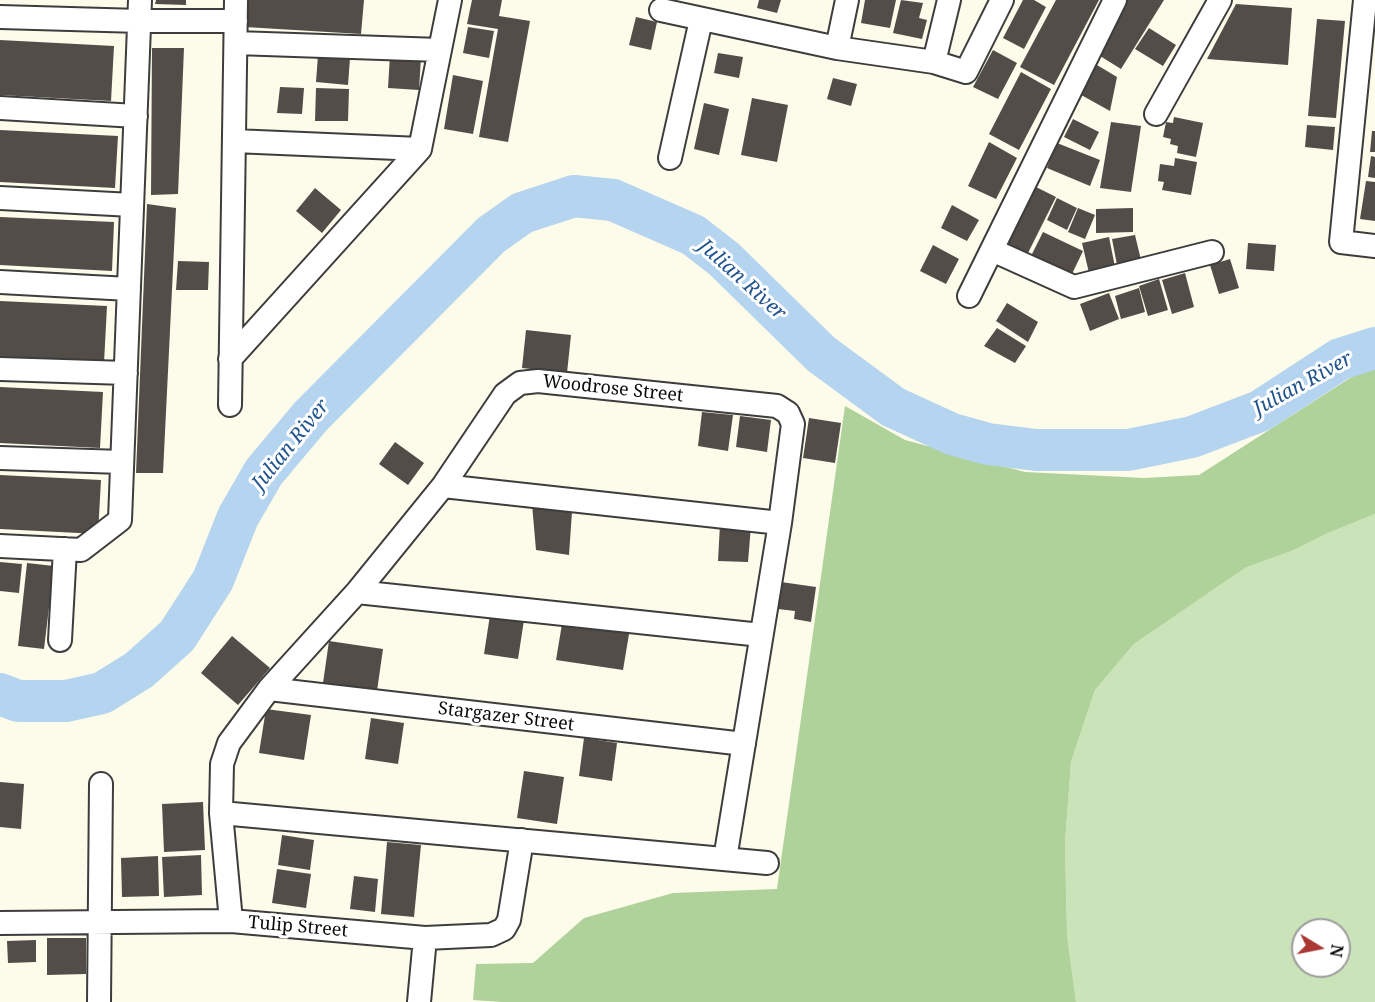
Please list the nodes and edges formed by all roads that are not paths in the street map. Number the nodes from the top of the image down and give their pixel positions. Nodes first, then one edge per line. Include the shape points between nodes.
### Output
1 (450, 0) edge
2 (847, 0) edge
3 (950, 0) edge
4 (1002, 0) edge
5 (1115, 0) edge
6 (1220, 0) edge
7 (1365, 0) edge
8 (661, 10) dead end
9 (140, 11) edge
10 (0, 17) edge
11 (701, 20) junction
12 (236, 21) edge
13 (837, 48) junction
14 (440, 50) junction
15 (934, 62) junction
16 (0, 108) edge
17 (1156, 114) dead end
18 (136, 116) junction
19 (234, 141) junction
20 (420, 149) junction
21 (670, 158) dead end
22 (0, 198) edge
23 (132, 205) junction
24 (1375, 246) edge
25 (992, 250) junction
26 (1212, 252) dead end
27 (0, 282) edge
28 (129, 289) junction
29 (969, 296) dead end
30 (230, 359) junction
31 (0, 369) edge
32 (126, 374) junction
33 (230, 405) dead end
34 (0, 458) edge
35 (122, 462) junction
36 (443, 486) junction
37 (780, 523) junction
38 (0, 546) edge
39 (65, 549) junction
40 (357, 592) junction
41 (761, 635) junction
42 (60, 640) dead end
43 (269, 689) junction
44 (744, 744) junction
45 (100, 784) dead end
46 (220, 813) junction
47 (522, 840) junction
48 (726, 859) junction
49 (767, 862) dead end
50 (231, 921) junction
51 (0, 923) edge
52 (99, 923) junction
53 (425, 938) junction
54 (99, 1002) edge
55 (419, 1002) edge

1 - 14 street
2 - 13 street
3 - 15 street
4 - 15 street via 966,72
5 - 25 street
6 - 17 street
7 - 24 street via 1341,242
8 - 11 street
9 - 10 street
9 - 12 street
9 - 18 street
11 - 13 street
11 - 21 street
12 - 14 street
12 - 19 street
13 - 15 street
14 - 20 street
16 - 18 street
18 - 23 street
19 - 20 street
19 - 30 street
20 - 30 street
22 - 23 street
23 - 28 street
25 - 26 street via 1074,287
25 - 29 street
27 - 28 street
28 - 32 street
30 - 33 street
31 - 32 street
32 - 35 street
34 - 35 street
35 - 39 street via 120,520 81,550
36 - 37 street
36 - 37 street, Woodrose Street via 505,394 520,383 538,381 777,406 788,413 792,424
36 - 40 street, Woodrose Street
37 - 41 street, Woodrose Street
38 - 39 street
39 - 42 street
40 - 41 street
40 - 43 street, Woodrose Street
41 - 44 street, Woodrose Street
43 - 44 street, Stargazer Street
43 - 46 street, Woodrose Street via 229,743 222,764
44 - 48 street, Woodrose Street
45 - 52 street
46 - 47 street
46 - 50 street, Woodrose Street
47 - 48 street
47 - 53 street, Tulip Street via 509,920 504,929 491,935
48 - 49 street
50 - 52 street, Tulip Street
50 - 53 street, Tulip Street
51 - 52 street, Tulip Street
52 - 54 street
53 - 55 street

